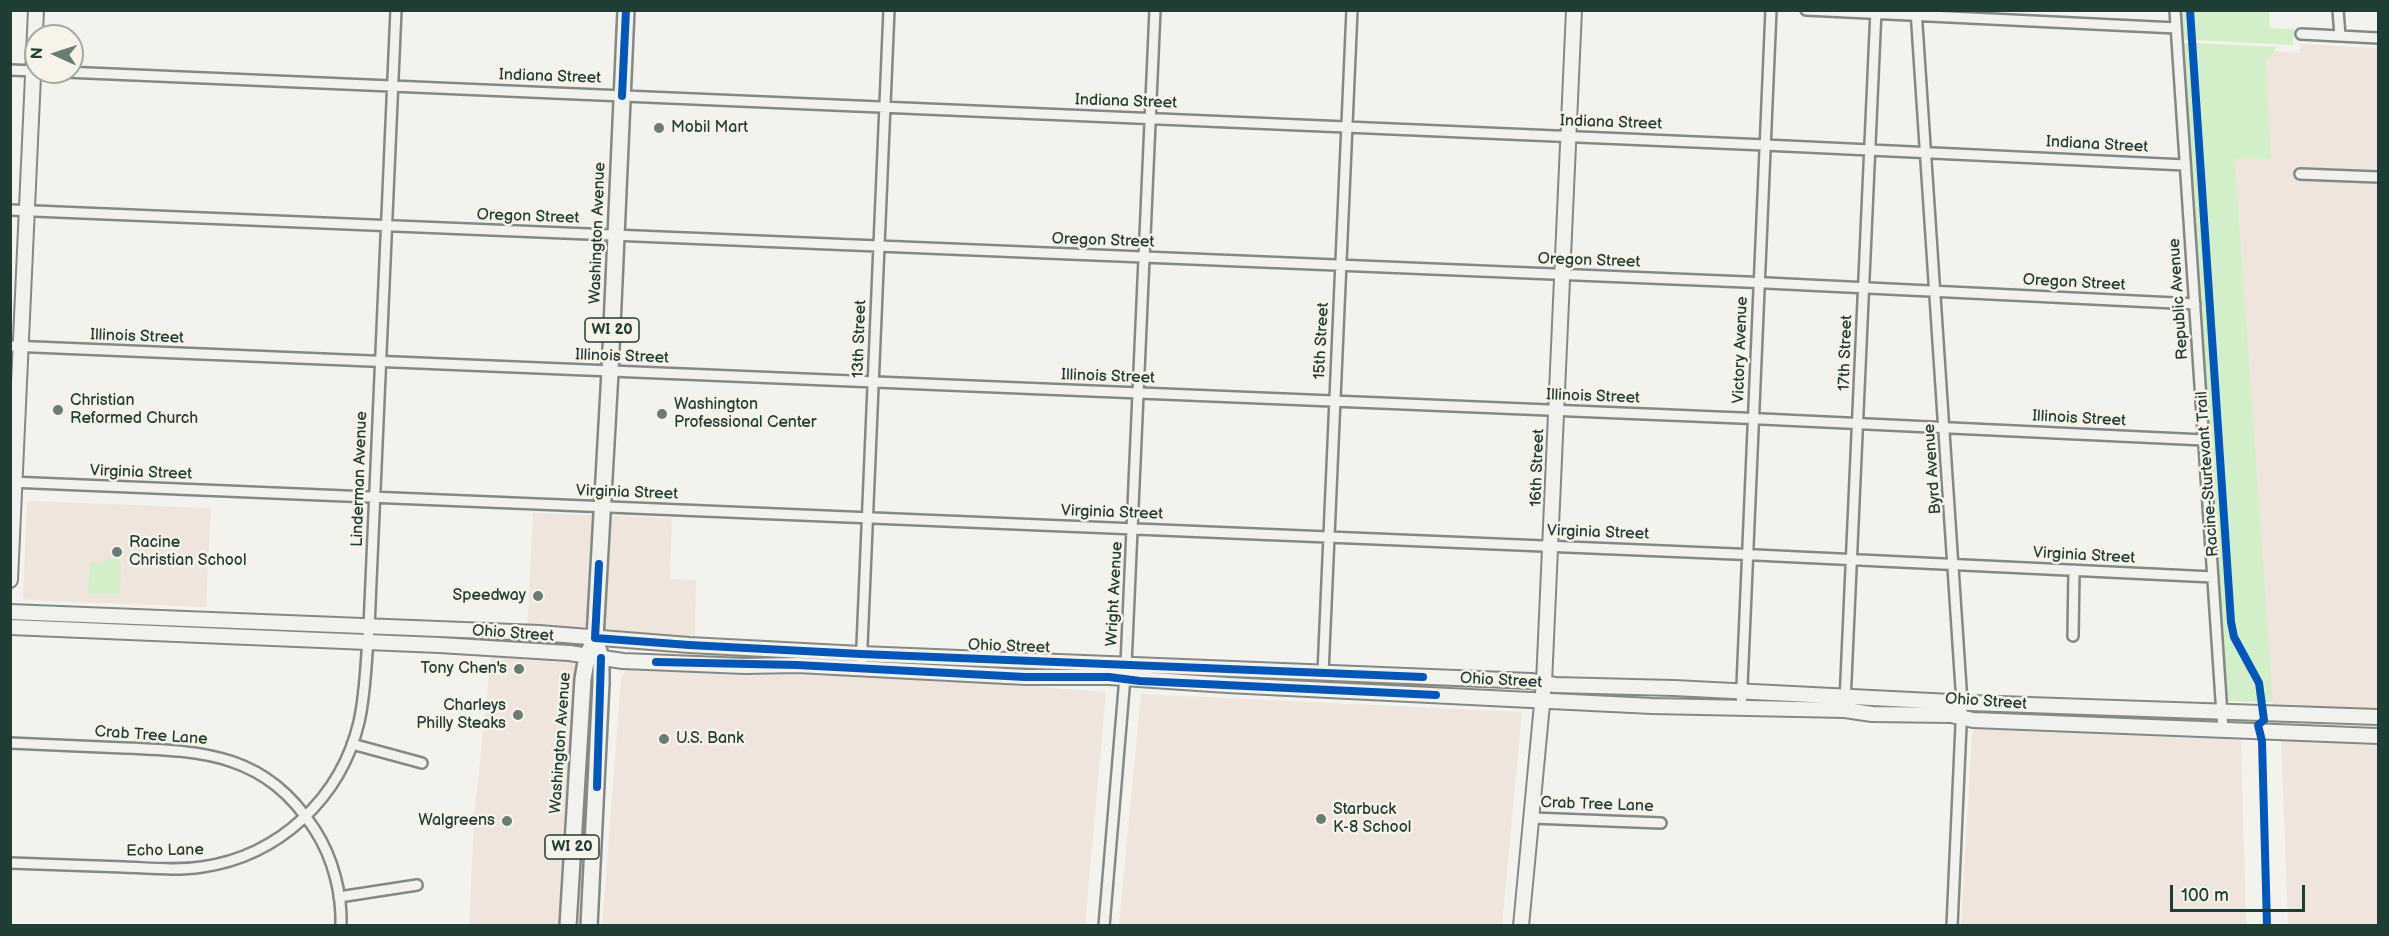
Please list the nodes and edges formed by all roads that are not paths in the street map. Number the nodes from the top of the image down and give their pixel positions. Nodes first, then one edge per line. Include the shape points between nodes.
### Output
1 (396, 10) edge
2 (626, 10) edge
3 (889, 10) edge
4 (1155, 10) edge
5 (1352, 10) edge
6 (1574, 10) edge
7 (1771, 10) edge
8 (1806, 10) edge
9 (2175, 10) edge
10 (2338, 10) edge
11 (1876, 12) edge
12 (1916, 13) edge
13 (2176, 28) junction
14 (2301, 34) dead end
15 (2340, 36) junction
16 (2379, 38) edge
17 (84, 73) edge
18 (34, 84) edge
19 (392, 86) junction
20 (622, 96) junction
21 (885, 107) junction
22 (1151, 118) junction
23 (1347, 127) junction
24 (1569, 136) junction
25 (1765, 145) junction
26 (1870, 150) junction
27 (1926, 152) junction
28 (2185, 165) junction
29 (2300, 174) dead end
30 (2379, 177) edge
31 (10, 210) edge
32 (27, 211) junction
33 (386, 226) junction
34 (616, 235) junction
35 (879, 247) junction
36 (1145, 258) junction
37 (1341, 266) junction
38 (1563, 275) junction
39 (1759, 283) junction
40 (1864, 288) junction
41 (1935, 291) junction
42 (2194, 304) junction
43 (16, 346) edge
44 (380, 362) junction
45 (610, 372) junction
46 (873, 382) junction
47 (1139, 393) junction
48 (1335, 402) junction
49 (1557, 411) junction
50 (1754, 419) junction
51 (1858, 424) junction
52 (1945, 428) junction
53 (2204, 440) junction
54 (13, 482) edge
55 (375, 498) junction
56 (601, 507) junction
57 (867, 518) junction
58 (1133, 529) junction
59 (1329, 537) junction
60 (1551, 547) junction
61 (1748, 555) junction
62 (1853, 560) junction
63 (1954, 564) junction
64 (2074, 570) junction
65 (2213, 577) junction
66 (10, 580) edge
67 (10, 612) edge
68 (10, 627) edge
69 (369, 627) junction
70 (2073, 636) dead end
71 (596, 638) junction
72 (368, 642) junction
73 (861, 654) junction
74 (594, 657) junction
75 (1126, 664) junction
76 (861, 669) junction
77 (1237, 669) junction
78 (1323, 673) junction
79 (1125, 679) junction
80 (1544, 683) junction
81 (1227, 685) junction
82 (1742, 691) junction
83 (1543, 700) junction
84 (1962, 703) junction
85 (1845, 704) junction
86 (1741, 709) junction
87 (2221, 711) junction
88 (2378, 717) edge
89 (1962, 718) junction
90 (2223, 730) junction
91 (2377, 736) edge
92 (10, 743) edge
93 (352, 744) junction
94 (422, 763) dead end
95 (576, 768) junction
96 (306, 817) junction
97 (1532, 818) junction
98 (573, 821) junction
99 (1661, 823) dead end
100 (593, 851) junction
101 (10, 863) edge
102 (417, 885) dead end
103 (339, 897) junction
104 (569, 907) junction
105 (590, 920) edge
106 (341, 926) edge
107 (568, 926) edge
108 (575, 926) edge
109 (1104, 926) edge
110 (1521, 926) edge
111 (1952, 926) edge

1 - 19 street, Linderman Avenue
2 - 20 main road, Washington Avenue / WI 20
3 - 21 street, 13th Street
4 - 22 street, Wright Avenue
5 - 23 street, 15th Street
6 - 24 street, 16th Street
7 - 25 street, Victory Avenue
8 - 11 street
9 - 13 street, Republic Avenue
10 - 15 street
11 - 12 street
11 - 26 street, 17th Street
12 - 13 street
12 - 27 street, Byrd Avenue
13 - 28 street, Republic Avenue
14 - 15 street
15 - 16 street
17 - 19 street, Indiana Street
18 - 32 street
19 - 20 street, Indiana Street
19 - 33 street, Linderman Avenue
20 - 21 street, Indiana Street
20 - 34 main road, Washington Avenue / WI 20
21 - 22 street, Indiana Street
21 - 35 street, 13th Street
22 - 23 street, Indiana Street
22 - 36 street, Wright Avenue
23 - 24 street, Indiana Street
23 - 37 street, 15th Street
24 - 25 street, Indiana Street
24 - 38 street, 16th Street
25 - 26 street, Indiana Street
25 - 39 street, Victory Avenue
26 - 27 street, Indiana Street
26 - 40 street, 17th Street
27 - 28 street, Indiana Street
27 - 41 street, Byrd Avenue
28 - 42 street, Republic Avenue
29 - 30 street
31 - 32 street, Oregon Street
32 - 33 street, Oregon Street
32 - 43 street
33 - 34 street, Oregon Street
33 - 44 street, Linderman Avenue
34 - 35 street, Oregon Street
34 - 45 main road, Washington Avenue / WI 20
35 - 36 street, Oregon Street
35 - 46 street, 13th Street
36 - 37 street, Oregon Street
36 - 47 street, Wright Avenue
37 - 38 street, Oregon Street
37 - 48 street, 15th Street
38 - 39 street, Oregon Street
38 - 49 street, 16th Street
39 - 40 street, Oregon Street
39 - 50 street, Victory Avenue
40 - 41 street, Oregon Street
40 - 51 street, 17th Street
41 - 42 street, Oregon Street
41 - 52 street, Byrd Avenue
42 - 53 street, Republic Avenue
43 - 44 street, Illinois Street
43 - 54 street
44 - 45 street, Illinois Street
44 - 55 street, Linderman Avenue
45 - 46 street, Illinois Street
45 - 56 main road, Washington Avenue / WI 20
46 - 47 street, Illinois Street
46 - 57 street, 13th Street
47 - 48 street, Illinois Street
47 - 58 street, Wright Avenue
48 - 49 street, Illinois Street
48 - 59 street, 15th Street
49 - 50 street, Illinois Street
49 - 60 street, 16th Street
50 - 51 street, Illinois Street
50 - 61 street, Victory Avenue
51 - 52 street, Illinois Street
51 - 62 street, 17th Street
52 - 53 street, Illinois Street
52 - 63 street, Byrd Avenue
53 - 65 street, Republic Avenue
54 - 55 street, Virginia Street
54 - 66 street
55 - 56 street, Virginia Street
55 - 69 street, Linderman Avenue
56 - 57 street, Virginia Street
56 - 71 main road, Washington Avenue / WI 20
57 - 58 street, Virginia Street
57 - 73 street, 13th Street
58 - 59 street, Virginia Street
58 - 75 street, Wright Avenue
59 - 60 street, Virginia Street
59 - 78 street, 15th Street
60 - 61 street, Virginia Street
60 - 80 street, 16th Street
61 - 62 street, Virginia Street
61 - 82 street, Victory Avenue
62 - 63 street, Virginia Street
62 - 85 street, 17th Street
63 - 64 street, Virginia Street
63 - 84 street, Byrd Avenue
64 - 65 street, Virginia Street
64 - 70 street
65 - 87 street, Republic Avenue
67 - 69 street, Ohio Street
68 - 72 street, Ohio Street
69 - 71 street, Ohio Street
69 - 72 street, Linderman Avenue
71 - 73 street, Ohio Street
71 - 74 main road, Washington Avenue / WI 20
72 - 74 street, Ohio Street
72 - 93 street, Linderman Avenue via 362,706
73 - 75 street, Ohio Street
73 - 76 street, 13th Street
74 - 76 street, Ohio Street
74 - 95 main road, Washington Avenue / WI 20
74 - 100 main road, Washington Avenue / WI 20 via 597,787
75 - 77 street, Ohio Street
75 - 79 street, Wright Avenue
76 - 79 street, Ohio Street
77 - 78 street, Ohio Street
77 - 81 street
78 - 80 street, Ohio Street
79 - 81 street, Ohio Street
79 - 109 street, Wright Avenue
80 - 82 street, Ohio Street
80 - 83 street, 16th Street
81 - 83 street, Ohio Street
82 - 85 street, Ohio Street
82 - 86 street, Victory Avenue
83 - 86 street, Ohio Street
83 - 97 street, 16th Street
84 - 85 street, Ohio Street
84 - 87 street, Ohio Street
84 - 89 street, Byrd Avenue
85 - 86 street, Ohio Street
85 - 89 street, Ohio Street via 1872,714
87 - 88 street, Ohio Street
87 - 90 street, Republic Avenue
88 - 91 street
89 - 90 street, Ohio Street
89 - 111 street, Byrd Avenue
90 - 91 street, Ohio Street
92 - 96 street, Crab Tree Lane via 186,750 215,756 269,781
93 - 94 street
93 - 96 street, Linderman Avenue via 334,782
95 - 98 main road, Washington Avenue / WI 20
95 - 100 main road via 584,774 584,811
96 - 101 street, Echo Lane via 263,848 201,867
96 - 103 street via 325,849
97 - 99 street, Crab Tree Lane
97 - 110 street, 16th Street
98 - 104 main road, Washington Avenue / WI 20
98 - 105 main road via 583,870 581,908
100 - 105 main road, Washington Avenue / WI 20
102 - 103 street
103 - 106 street
104 - 107 main road, Washington Avenue / WI 20
104 - 108 main road

